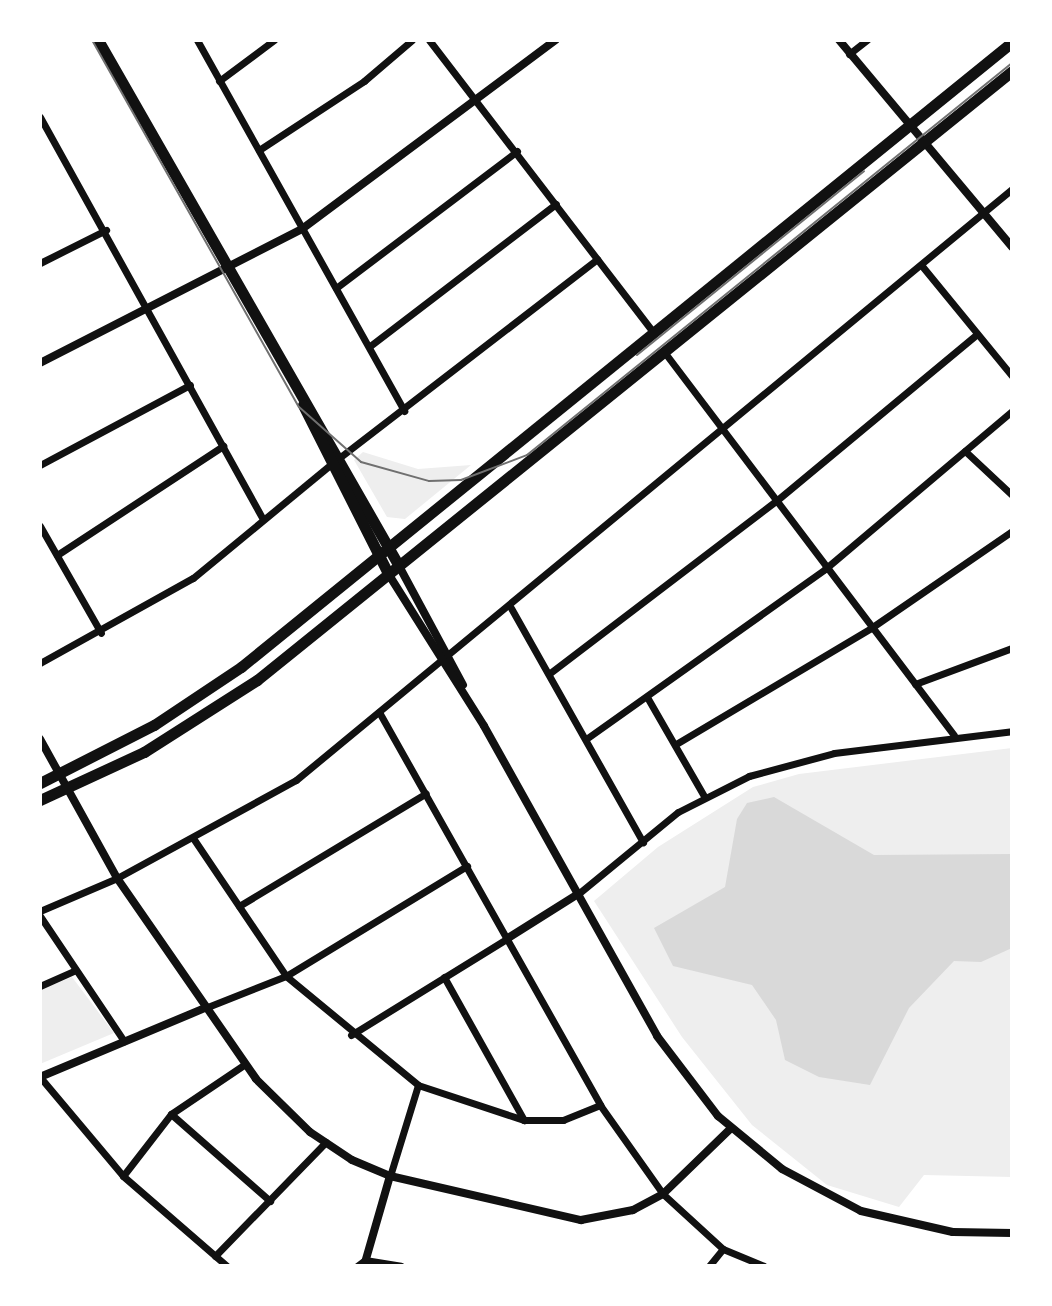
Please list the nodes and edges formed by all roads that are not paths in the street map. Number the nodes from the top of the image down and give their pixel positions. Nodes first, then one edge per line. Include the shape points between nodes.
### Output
1 (98, 40) edge
2 (197, 40) edge
3 (274, 40) edge
4 (412, 40) edge
5 (429, 40) edge
6 (556, 40) edge
7 (839, 40) edge
8 (867, 40) edge
9 (1012, 42) edge
10 (849, 54) junction
11 (1012, 71) edge
12 (219, 81) junction
13 (474, 101) junction
14 (40, 117) edge
15 (909, 125) junction
16 (925, 142) junction
17 (259, 150) junction
18 (517, 151) junction
19 (1012, 189) edge
20 (556, 204) junction
21 (983, 212) junction
22 (302, 229) junction
23 (106, 230) junction
24 (1012, 247) edge
25 (597, 259) junction
26 (40, 263) edge
27 (922, 266) junction
28 (225, 269) junction
29 (336, 288) junction
30 (151, 308) junction
31 (977, 334) junction
32 (656, 335) junction
33 (370, 346) junction
34 (665, 353) junction
35 (40, 363) edge
36 (1012, 376) edge
37 (190, 385) junction
38 (404, 411) junction
39 (1012, 411) edge
40 (724, 432) junction
41 (223, 446) junction
42 (965, 451) junction
43 (335, 462) junction
44 (40, 465) edge
45 (1012, 495) edge
46 (776, 501) junction
47 (262, 518) junction
48 (40, 526) edge
49 (1012, 531) edge
50 (390, 549) junction
51 (57, 555) junction
52 (379, 557) junction
53 (399, 566) junction
54 (825, 569) junction
55 (389, 575) junction
56 (511, 608) junction
57 (871, 628) junction
58 (101, 633) junction
59 (1012, 648) edge
60 (449, 655) junction
61 (440, 662) junction
62 (40, 663) edge
63 (550, 673) junction
64 (915, 684) junction
65 (647, 697) junction
66 (469, 701) junction
67 (379, 712) junction
68 (1012, 731) edge
69 (954, 735) junction
70 (40, 739) edge
71 (586, 739) junction
72 (676, 744) junction
73 (58, 776) junction
74 (40, 783) edge
75 (65, 791) junction
76 (426, 793) junction
77 (704, 796) junction
78 (40, 800) edge
79 (193, 838) junction
80 (643, 842) junction
81 (467, 866) junction
82 (117, 878) junction
83 (578, 894) junction
84 (239, 906) junction
85 (40, 914) edge
86 (508, 938) junction
87 (76, 970) junction
88 (286, 976) junction
89 (444, 977) junction
90 (40, 986) edge
91 (205, 1008) junction
92 (351, 1035) junction
93 (124, 1041) junction
94 (245, 1064) junction
95 (40, 1077) edge
96 (418, 1085) junction
97 (600, 1105) junction
98 (171, 1114) junction
99 (524, 1120) junction
100 (730, 1129) junction
101 (326, 1142) junction
102 (123, 1176) junction
103 (390, 1176) junction
104 (663, 1194) junction
105 (270, 1201) junction
106 (1012, 1233) edge
107 (723, 1249) junction
108 (215, 1256) junction
109 (362, 1264) edge
110 (227, 1266) edge
111 (401, 1266) edge
112 (709, 1266) edge
113 (764, 1266) edge

1 - 28 main road
2 - 12 street
3 - 12 street
4 - 17 street via 364,81
5 - 13 street
6 - 13 street
7 - 10 street
8 - 10 street
9 - 15 main road
10 - 15 street
11 - 16 main road
12 - 17 street
13 - 18 street
13 - 22 street
14 - 23 street
15 - 16 street
15 - 32 main road
16 - 21 street
16 - 34 main road
17 - 22 street
18 - 20 street
18 - 29 street
19 - 21 street
20 - 25 street
20 - 33 street
21 - 24 street
21 - 27 street
22 - 28 street
22 - 29 street
23 - 26 street
23 - 30 street
25 - 32 street
25 - 38 street
27 - 31 street
27 - 40 street
28 - 30 street
28 - 43 main road
29 - 33 street
30 - 35 street
30 - 37 street
31 - 36 street
31 - 46 street
32 - 50 main road
33 - 38 street
34 - 40 street
34 - 53 main road
37 - 41 street
37 - 44 street
38 - 43 street
39 - 42 street
40 - 46 street
40 - 56 street
41 - 47 street
41 - 51 street
42 - 45 street
42 - 54 street
43 - 47 street
43 - 50 main road
43 - 52 main road
46 - 54 street
46 - 63 street
47 - 58 street via 193,578
48 - 51 street
49 - 57 street
50 - 52 main road
50 - 53 main road
51 - 58 street
52 - 55 main road
52 - 73 main road via 190,703
53 - 55 main road
53 - 60 street
54 - 57 street
54 - 65 street
55 - 61 street
55 - 75 main road via 203,717
56 - 60 street
56 - 63 street
57 - 64 street
57 - 72 street
58 - 62 street
59 - 64 street
60 - 61 street
60 - 66 street
61 - 66 street
61 - 67 street
63 - 71 street
64 - 69 street
65 - 71 street
65 - 72 street
66 - 83 street
67 - 76 street
67 - 79 street via 296,780
68 - 69 street
69 - 77 street via 814,757
70 - 73 street
71 - 80 street
72 - 77 street
73 - 74 main road
73 - 75 street
75 - 78 main road
75 - 82 street
76 - 81 street
76 - 84 street
77 - 80 street
79 - 82 street
79 - 84 street
80 - 83 street
81 - 86 street
81 - 88 street
82 - 85 street
82 - 91 street
83 - 86 street
83 - 100 street via 669,1056
84 - 88 street
85 - 87 street
86 - 89 street
86 - 97 street
87 - 90 street
87 - 93 street
88 - 91 street
88 - 92 street
89 - 92 street
89 - 99 street
91 - 93 street
91 - 94 street
92 - 96 street
93 - 95 street
94 - 98 street
94 - 101 street via 283,1108
95 - 102 street
96 - 99 street
96 - 103 street
97 - 99 street via 563,1120
97 - 104 street
98 - 102 street
98 - 105 street
100 - 104 street
100 - 106 street via 782,1169 861,1211 953,1232
101 - 103 street
101 - 105 street
102 - 108 street
103 - 104 street via 581,1220 633,1210
103 - 109 street
104 - 107 street
105 - 108 street
107 - 112 street
107 - 113 street
108 - 110 street
109 - 111 street

